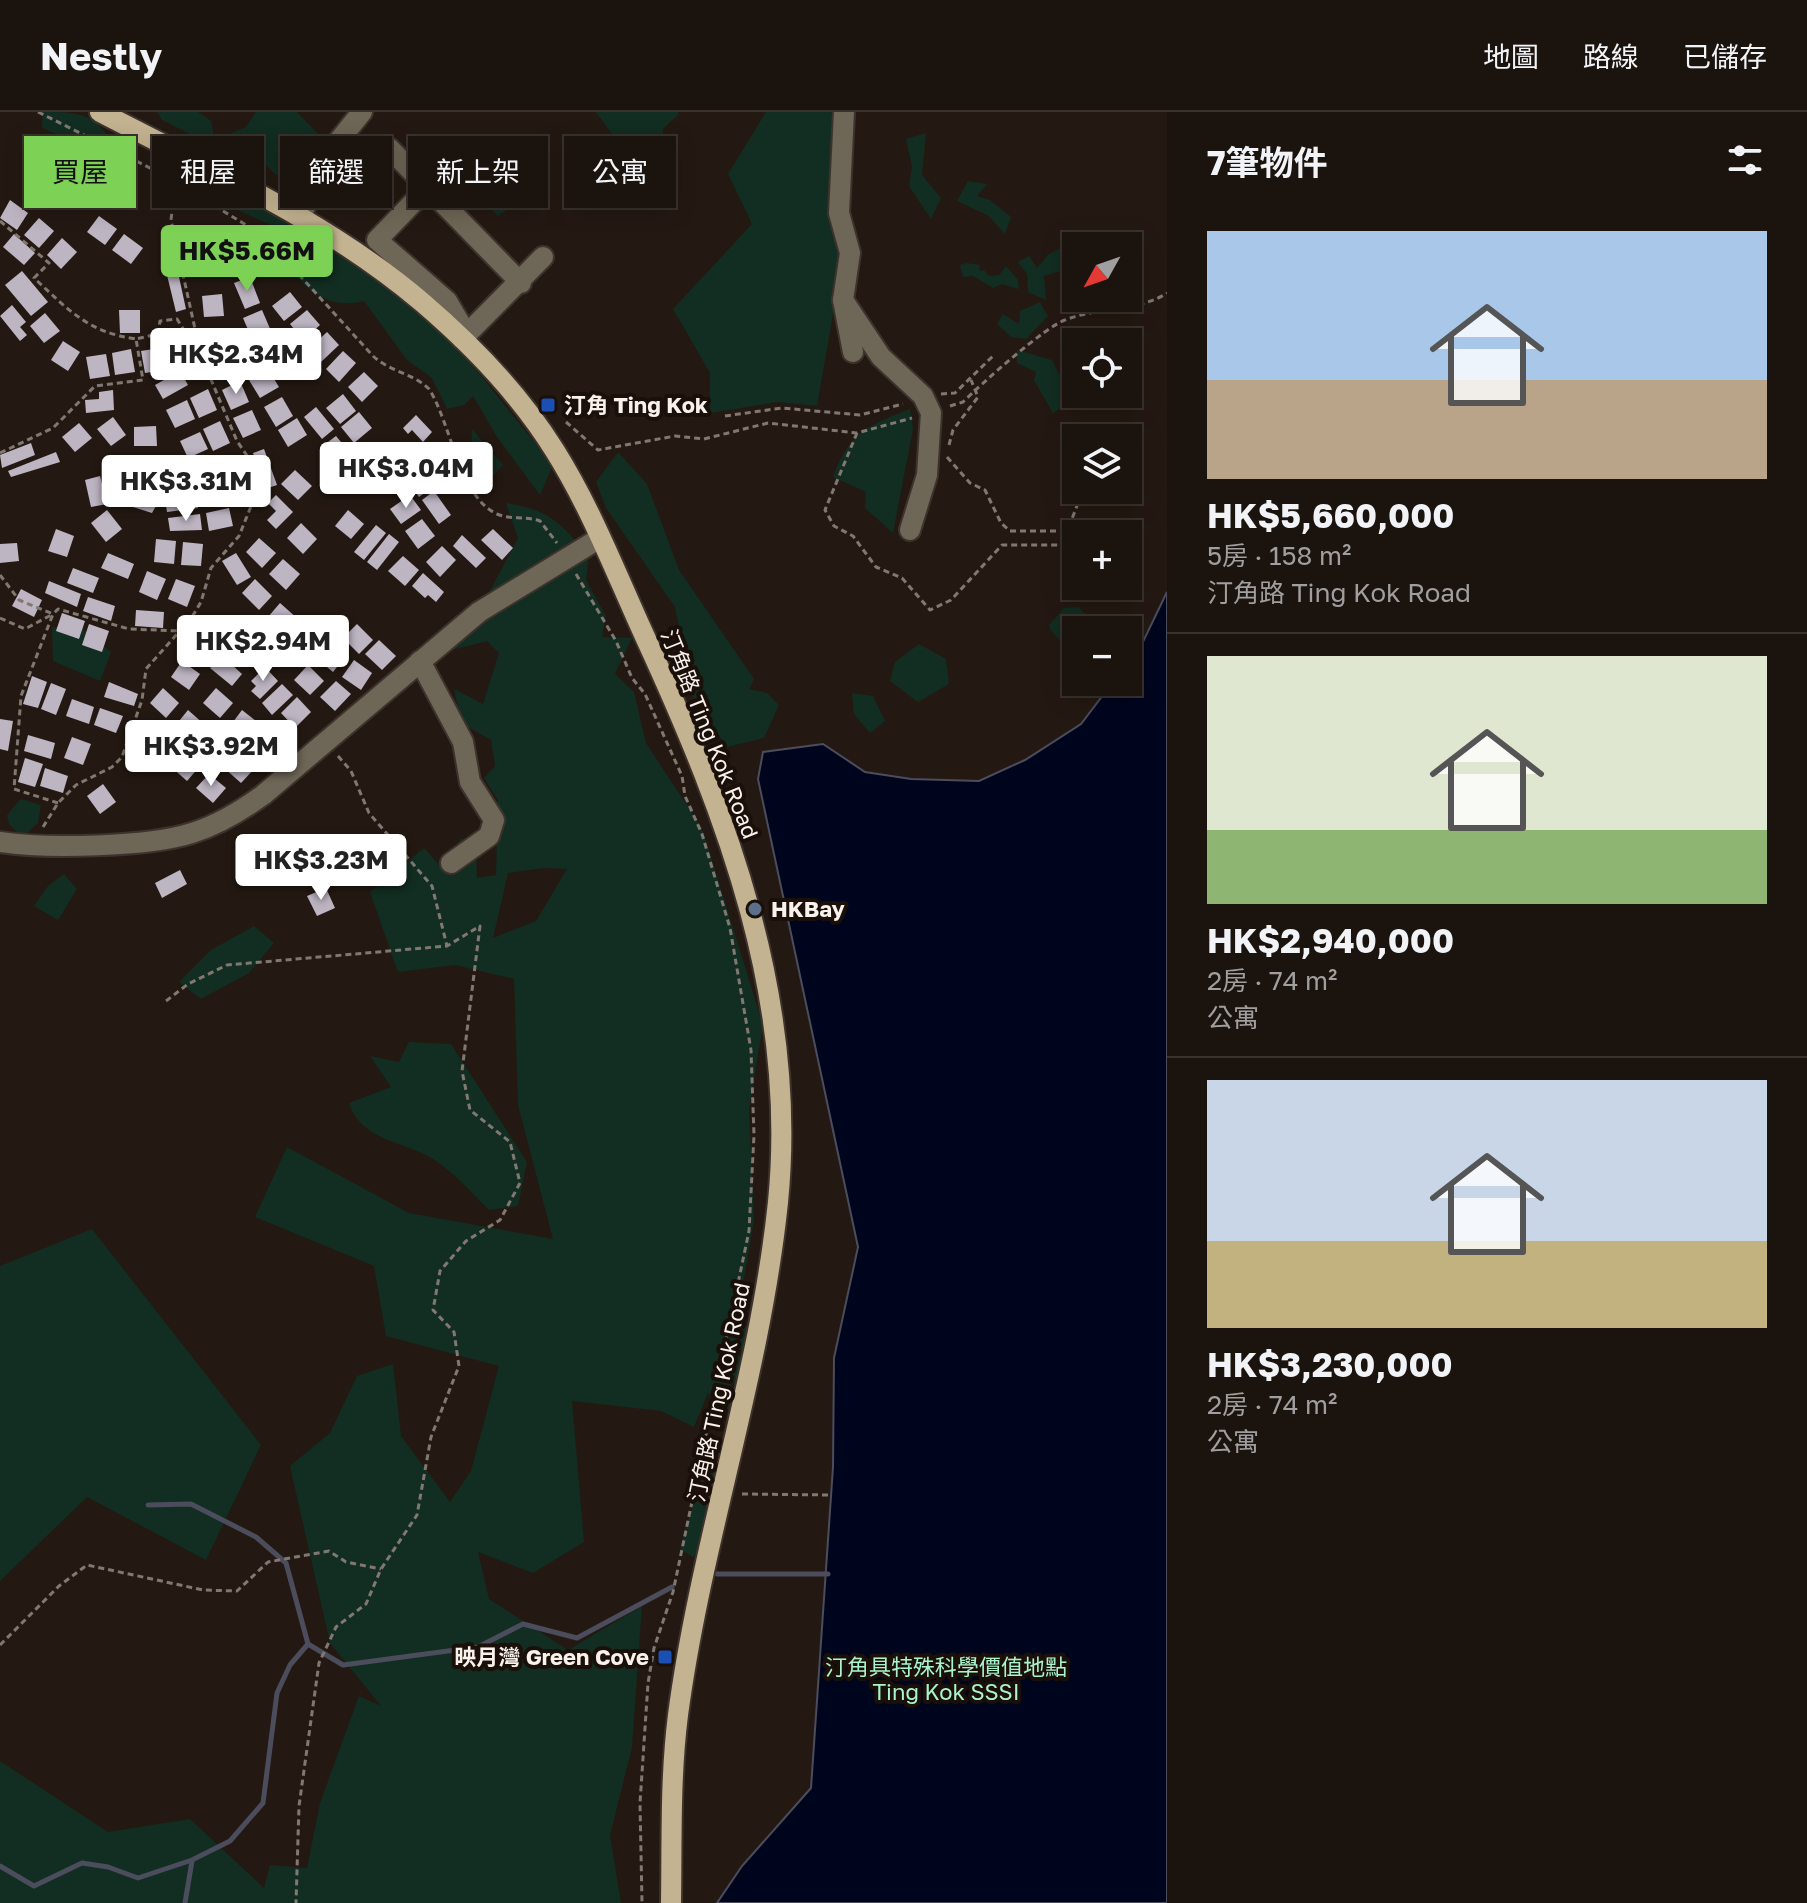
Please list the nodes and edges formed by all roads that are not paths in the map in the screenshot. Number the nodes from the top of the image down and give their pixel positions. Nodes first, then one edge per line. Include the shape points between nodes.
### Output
1 (100, 112) edge
2 (844, 112) edge
3 (353, 115) edge
4 (392, 151) edge
5 (408, 167) edge
6 (408, 208) edge
7 (448, 208) edge
8 (301, 216) junction
9 (543, 257) dead end
10 (521, 283) junction
11 (843, 300) junction
12 (464, 337) junction
13 (853, 352) dead end
14 (910, 530) dead end
15 (600, 538) junction
16 (420, 661) junction
17 (0, 842) edge
18 (451, 863) dead end
19 (671, 1903) edge

1 - 8 main road, 汀角路 Ting Kok Road
2 - 11 street via 839,213 850,253
3 - 8 street via 328,154
4 - 5 street
6 - 12 street via 377,240 447,301
7 - 10 street
8 - 12 main road, 汀角路 Ting Kok Road via 345,243
9 - 10 street
10 - 12 street
11 - 13 street
11 - 14 street via 881,357 923,396 931,413 927,475
12 - 15 main road, 汀角路 Ting Kok Road via 553,447
15 - 16 street via 479,612
15 - 19 main road, 汀角路 Ting Kok Road via 728,832 768,979 780,1090 779,1196 768,1283 678,1718 671,1782
16 - 17 street via 243,809 192,833 162,840 32,847
16 - 18 street via 463,742 470,782 494,820 489,836

